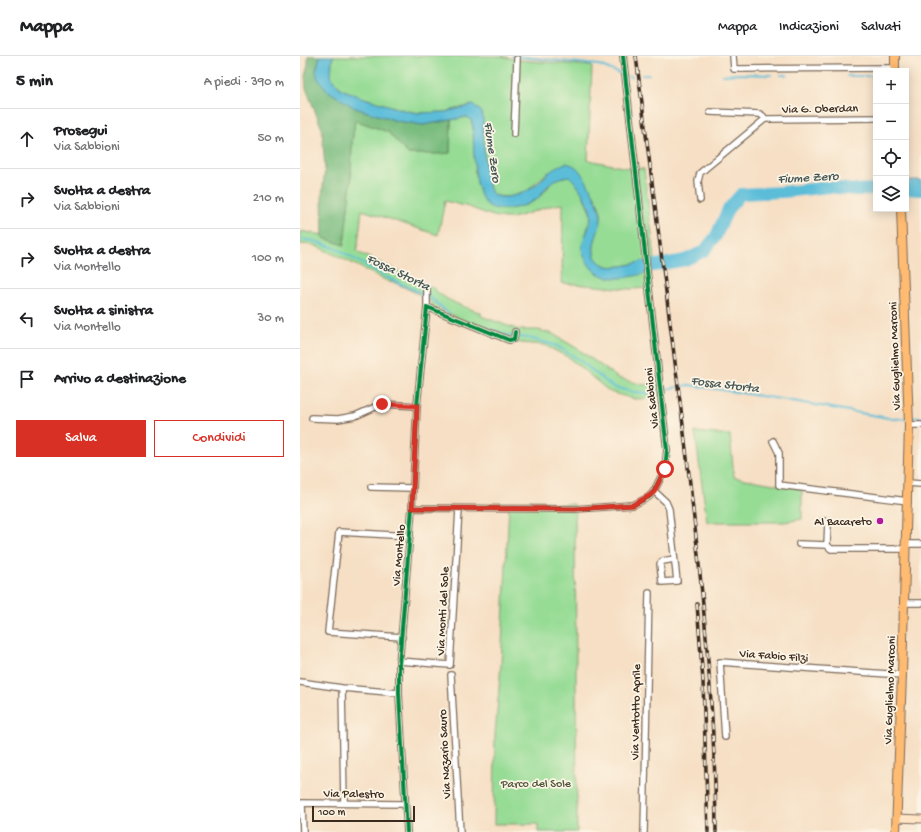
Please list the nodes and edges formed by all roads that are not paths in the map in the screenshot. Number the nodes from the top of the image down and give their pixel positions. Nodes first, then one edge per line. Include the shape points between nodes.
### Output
1 (623, 56) edge
2 (733, 56) edge
3 (895, 56) edge
4 (517, 59) dead end
5 (895, 68) edge
6 (873, 70) edge
7 (710, 112) dead end
8 (873, 118) edge
9 (765, 119) junction
10 (514, 134) dead end
11 (700, 200) dead end
12 (901, 212) edge
13 (427, 290) dead end
14 (427, 307) junction
15 (515, 332) dead end
16 (417, 406) junction
17 (312, 418) dead end
18 (909, 425) junction
19 (921, 425) edge
20 (773, 441) dead end
21 (908, 483) junction
22 (921, 484) edge
23 (371, 487) dead end
24 (412, 488) junction
25 (654, 492) junction
26 (908, 502) junction
27 (412, 508) junction
28 (459, 509) junction
29 (823, 521) dead end
30 (410, 536) junction
31 (799, 544) dead end
32 (921, 544) edge
33 (827, 545) junction
34 (906, 546) junction
35 (674, 559) junction
36 (649, 593) dead end
37 (904, 602) junction
38 (921, 603) edge
39 (402, 637) junction
40 (399, 661) junction
41 (451, 675) dead end
42 (902, 675) junction
43 (300, 682) edge
44 (342, 688) junction
45 (399, 693) junction
46 (725, 737) dead end
47 (344, 803) junction
48 (406, 804) junction
49 (896, 818) junction
50 (921, 819) edge
51 (303, 832) edge
52 (407, 832) edge
53 (460, 832) edge
54 (644, 832) edge
55 (896, 832) edge

1 - 25 street, Via Sabbioni via 666,450 665,469
2 - 6 street via 734,69
3 - 5 main road
4 - 10 street
7 - 9 street, Via G. Oberdan via 760,114
8 - 9 street, Via G. Oberdan
9 - 11 street, Via G. Oberdan via 700,173
12 - 18 main road, Via Guglielmo Marconi
13 - 14 street, Via Montello
14 - 15 street via 508,340 514,339
14 - 16 street, Via Montello
16 - 17 street via 382,404 355,416 338,419
16 - 24 street, Via Montello
18 - 19 street
18 - 21 main road, Via Guglielmo Marconi
20 - 26 street via 779,453 779,485
21 - 22 street
21 - 26 main road, Via Guglielmo Marconi
23 - 24 street
24 - 27 street, Via Montello
25 - 28 street via 633,505 575,509
25 - 35 street via 666,502 669,509
26 - 34 main road, Via Guglielmo Marconi
27 - 28 street
27 - 30 street, Via Montello
28 - 40 street, Via Monti del Sole via 450,665
29 - 33 street via 828,522
30 - 39 street, Via Montello
30 - 39 street via 339,532 328,632
31 - 33 street
32 - 34 street
33 - 34 street via 831,549
34 - 37 main road, Via Guglielmo Marconi
35 - 35 street via 661,563 662,582 678,581
36 - 54 street, Via Ventotto Aprile
37 - 38 street
37 - 42 main road, Via Guglielmo Marconi
39 - 40 street, Via Montello
40 - 45 street, Via Montello
41 - 53 street, Via Nazario Sauro
42 - 46 street, Via Fabio Filzi via 720,662
42 - 49 main road, Via Guglielmo Marconi
43 - 44 street
44 - 45 street
44 - 47 street
45 - 48 street, Via Montello
47 - 48 street, Via Palestro
47 - 51 street, Via Palestro via 302,803
48 - 52 street, Via Montello
49 - 50 street
49 - 55 main road, Via Guglielmo Marconi

